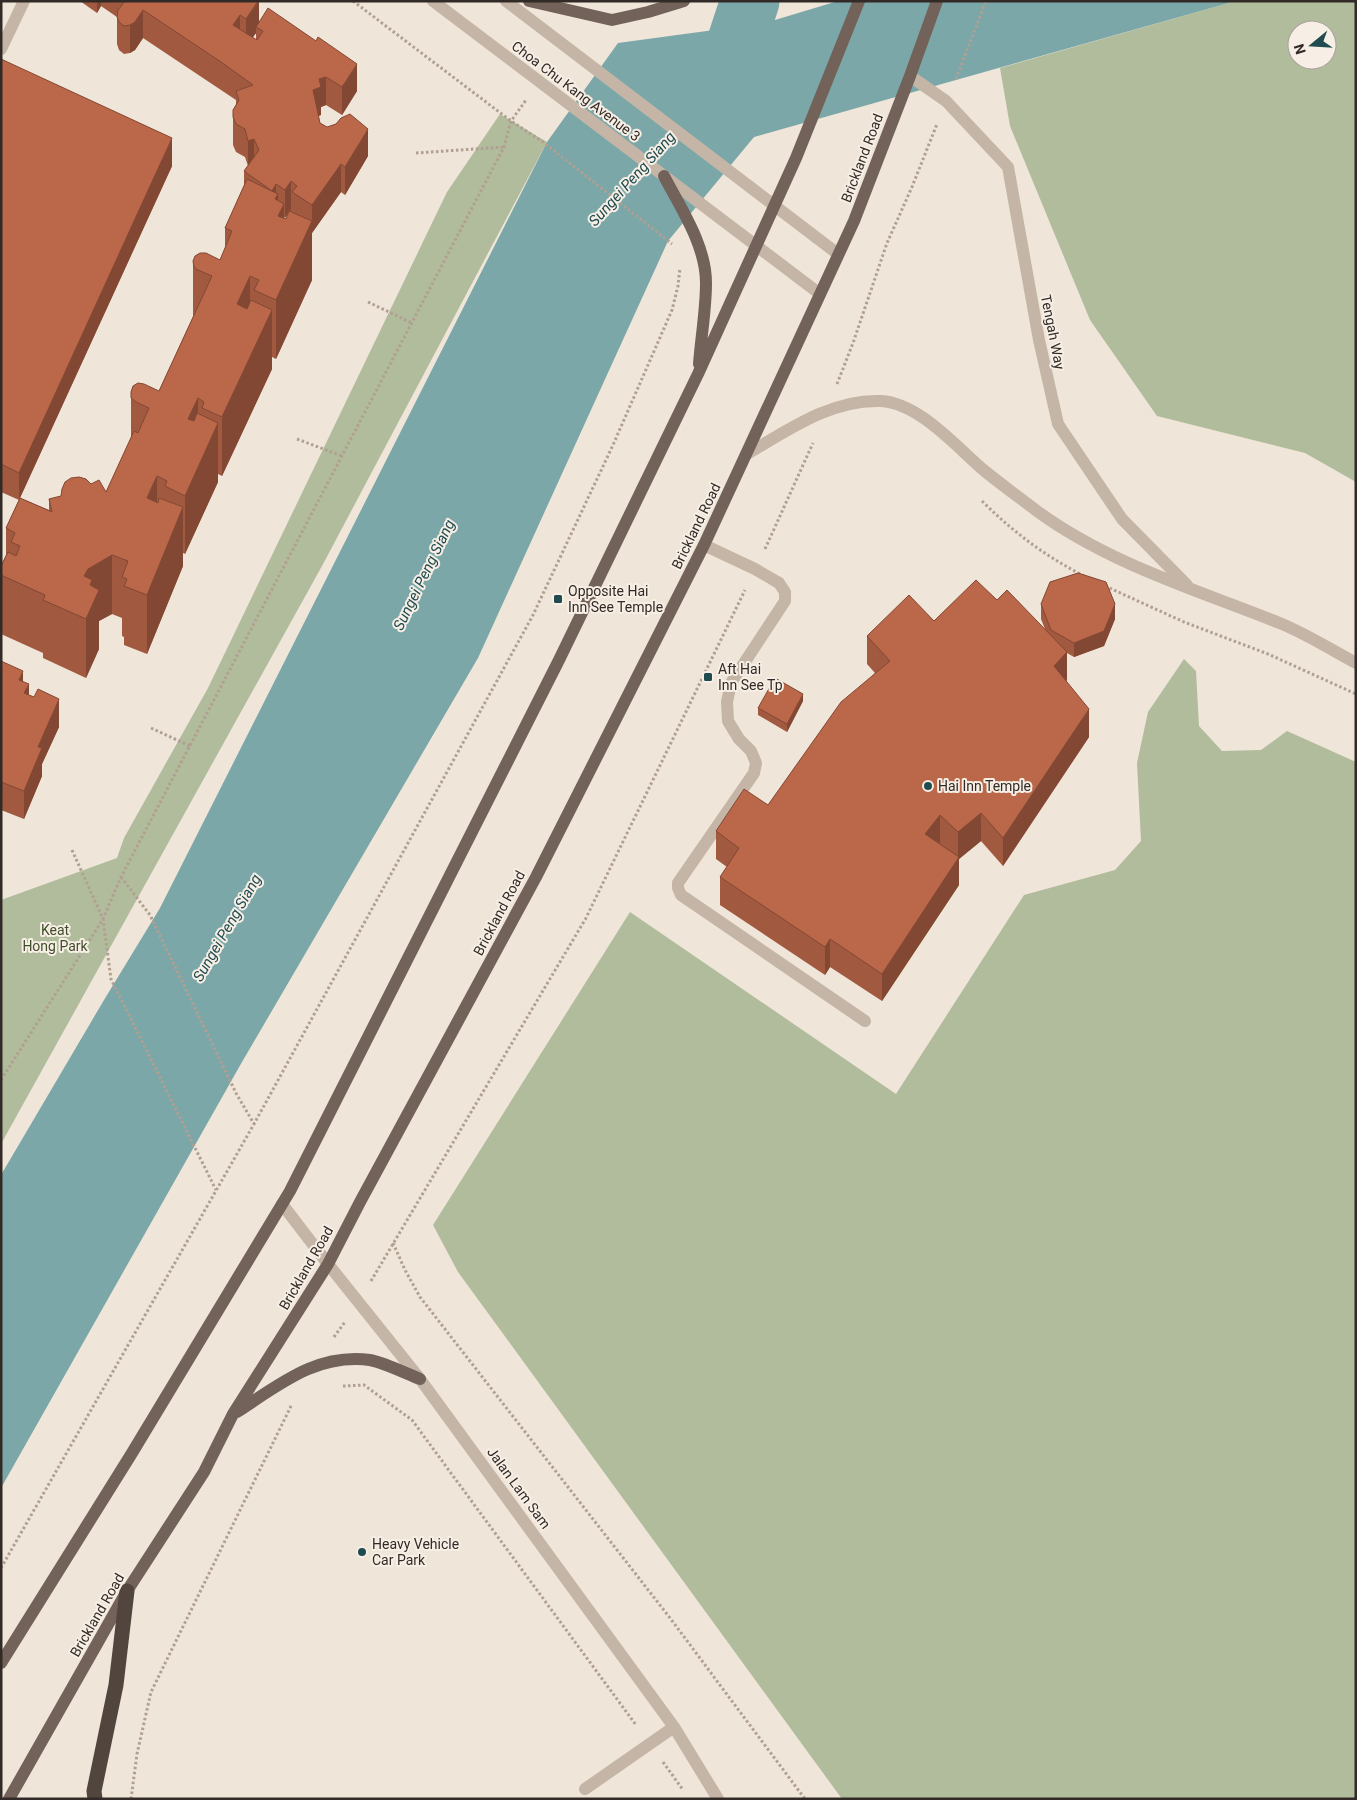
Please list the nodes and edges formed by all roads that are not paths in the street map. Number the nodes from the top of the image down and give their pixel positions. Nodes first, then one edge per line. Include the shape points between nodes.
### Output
1 (24, 1) edge
2 (433, 1) edge
3 (506, 1) edge
4 (529, 1) edge
5 (684, 1) edge
6 (859, 1) edge
7 (937, 1) edge
8 (1, 49) edge
9 (910, 76) junction
10 (664, 176) junction
11 (775, 205) junction
12 (756, 246) junction
13 (838, 254) junction
14 (820, 294) junction
15 (698, 374) junction
16 (746, 454) junction
17 (704, 545) junction
18 (1192, 591) junction
19 (1356, 663) edge
20 (865, 1021) dead end
21 (282, 1204) junction
22 (328, 1264) junction
23 (420, 1379) junction
24 (233, 1414) junction
25 (127, 1591) junction
26 (1, 1663) edge
27 (674, 1727) junction
28 (585, 1789) dead end
29 (9, 1799) edge
30 (95, 1799) edge
31 (718, 1799) edge

1 - 8 street
2 - 10 street, Choa Chu Kang Avenue 3
3 - 11 street, Choa Chu Kang Avenue 3
4 - 5 main road via 612,20
6 - 11 main road
7 - 9 main road, Brickland Road
9 - 13 main road, Brickland Road
9 - 18 street, Tengah Way via 946,101 1008,167 1039,340 1058,424 1122,519
10 - 12 street, Choa Chu Kang Avenue 3
10 - 15 main road via 703,258 706,282
11 - 12 main road
11 - 13 street, Choa Chu Kang Avenue 3
12 - 14 street, Choa Chu Kang Avenue 3
12 - 15 main road
13 - 14 main road, Brickland Road
14 - 16 main road, Brickland Road
15 - 21 main road via 559,660
16 - 17 main road, Brickland Road
16 - 18 street, Tengah Way via 805,419 854,403 883,401 908,409 942,431 985,471 1039,513 1099,549
17 - 20 street via 779,583 785,592 785,602 731,683 727,702 728,721 751,751 756,763 754,773 678,883 680,895
17 - 22 main road, Brickland Road via 536,877
18 - 19 street, Tengah Way via 1285,625
21 - 22 street, Jalan Lam Sam
21 - 26 main road
22 - 23 street, Jalan Lam Sam
22 - 24 main road, Brickland Road
23 - 24 main road via 371,1360 345,1359 322,1363 300,1372
23 - 27 street, Jalan Lam Sam
24 - 25 main road, Brickland Road via 204,1472
25 - 29 main road, Brickland Road
25 - 30 highway via 116,1685
27 - 28 street
27 - 31 street, Jalan Lam Sam

